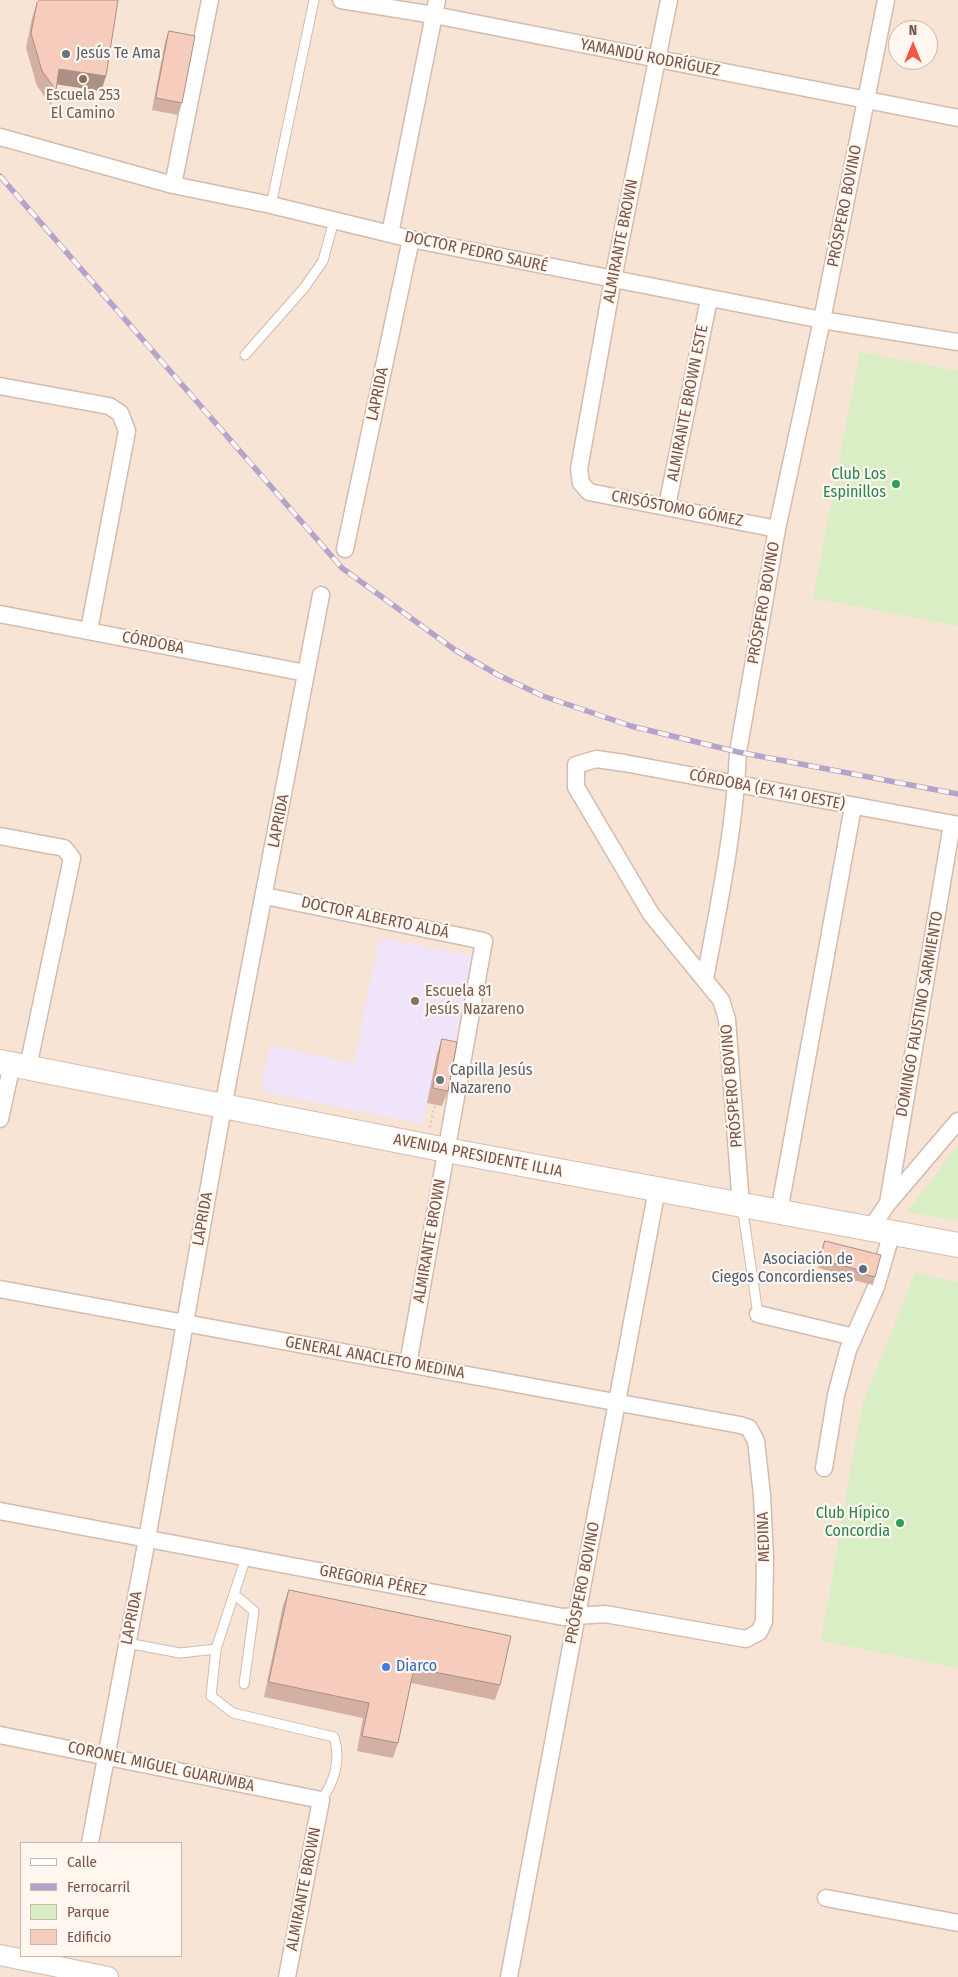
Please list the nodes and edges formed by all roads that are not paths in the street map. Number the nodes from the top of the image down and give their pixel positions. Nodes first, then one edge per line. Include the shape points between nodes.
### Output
1 (210, 0) edge
2 (314, 0) edge
3 (341, 0) edge
4 (670, 0) edge
5 (886, 0) edge
6 (436, 8) edge
7 (658, 60) junction
8 (866, 100) junction
9 (958, 118) edge
10 (0, 137) edge
11 (173, 186) junction
12 (272, 205) junction
13 (334, 220) junction
14 (390, 234) junction
15 (410, 239) junction
16 (613, 279) junction
17 (710, 299) junction
18 (822, 320) junction
19 (958, 342) edge
20 (245, 356) dead end
21 (0, 386) edge
22 (581, 482) joint
23 (668, 506) junction
24 (777, 529) junction
25 (345, 549) dead end
26 (321, 595) dead end
27 (0, 614) edge
28 (89, 630) junction
29 (306, 673) junction
30 (737, 784) junction
31 (853, 807) junction
32 (955, 824) edge
33 (0, 836) edge
34 (265, 896) junction
35 (484, 941) joint
36 (705, 979) junction
37 (13, 1064) edge
38 (223, 1107) junction
39 (0, 1119) edge
40 (958, 1121) edge
41 (436, 1148) junction
42 (657, 1189) junction
43 (888, 1203) junction
44 (742, 1206) junction
45 (779, 1212) junction
46 (881, 1230) junction
47 (958, 1245) edge
48 (0, 1289) edge
49 (758, 1314) joint
50 (184, 1323) junction
51 (854, 1337) junction
52 (408, 1364) junction
53 (616, 1402) junction
54 (749, 1428) joint
55 (824, 1468) dead end
56 (0, 1511) edge
57 (147, 1539) junction
58 (246, 1557) junction
59 (234, 1594) junction
60 (577, 1616) junction
61 (746, 1639) joint
62 (127, 1644) junction
63 (216, 1650) junction
64 (244, 1684) dead end
65 (0, 1735) edge
66 (106, 1756) junction
67 (321, 1800) junction
68 (90, 1842) edge
69 (826, 1898) dead end
70 (958, 1923) edge
71 (0, 1955) edge
72 (67, 1967) edge
73 (108, 1977) edge
74 (287, 1977) edge
75 (508, 1977) edge

1 - 11 street
2 - 12 lane
3 - 6 street, YAMANDÚ RODRÍGUEZ
4 - 7 street, ALMIRANTE BROWN
5 - 8 street, PRÓSPERO BOVINO
6 - 7 street, YAMANDÚ RODRÍGUEZ
6 - 14 street
7 - 8 street, YAMANDÚ RODRÍGUEZ
7 - 16 street, ALMIRANTE BROWN
8 - 9 street, YAMANDÚ RODRÍGUEZ
8 - 18 street, PRÓSPERO BOVINO
10 - 11 street, DOCTOR PEDRO SAURÉ
11 - 12 street, DOCTOR PEDRO SAURÉ
12 - 13 street, DOCTOR PEDRO SAURÉ
13 - 14 street, DOCTOR PEDRO SAURÉ
13 - 20 lane via 323,261
14 - 15 street, DOCTOR PEDRO SAURÉ
15 - 16 street, DOCTOR PEDRO SAURÉ
15 - 25 street, LAPRIDA
16 - 17 street, DOCTOR PEDRO SAURÉ
16 - 22 street, ALMIRANTE BROWN via 579,469
17 - 18 street, DOCTOR PEDRO SAURÉ
17 - 23 street, ALMIRANTE BROWN ESTE
18 - 19 street, DOCTOR PEDRO SAURÉ
18 - 24 street, PRÓSPERO BOVINO
21 - 28 street via 109,406 120,413 127,430
22 - 23 street, CRISÓSTOMO GÓMEZ via 589,492
23 - 24 street, CRISÓSTOMO GÓMEZ
24 - 30 street, PRÓSPERO BOVINO via 738,752
26 - 29 street, LAPRIDA
27 - 28 street, CÓRDOBA
28 - 29 street, CÓRDOBA
29 - 34 street, LAPRIDA
30 - 31 street, CÓRDOBA (EX 141 OESTE)
30 - 36 street, PRÓSPERO BOVINO
30 - 36 street, CÓRDOBA (EX 141 OESTE) via 596,759 576,765 576,788 651,914
31 - 32 street, CÓRDOBA (EX 141 OESTE)
31 - 45 street
32 - 43 street, DOMINGO FAUSTINO SARMIENTO
33 - 37 street via 64,848 72,858
34 - 35 street, DOCTOR ALBERTO ALDÁ
34 - 38 street, LAPRIDA
35 - 41 street, ALMIRANTE BROWN
36 - 44 street, PRÓSPERO BOVINO via 721,1000 727,1019
37 - 38 main road, AVENIDA PRESIDENTE ILLIA
37 - 39 street
38 - 41 main road, AVENIDA PRESIDENTE ILLIA
38 - 50 street, LAPRIDA
40 - 43 street
41 - 42 main road, AVENIDA PRESIDENTE ILLIA
41 - 52 street, ALMIRANTE BROWN
42 - 44 main road, AVENIDA PRESIDENTE ILLIA
42 - 53 street, PRÓSPERO BOVINO
43 - 46 street
44 - 45 main road, AVENIDA PRESIDENTE ILLIA
44 - 49 lane
45 - 46 main road, AVENIDA PRESIDENTE ILLIA
46 - 47 main road, AVENIDA PRESIDENTE ILLIA
46 - 51 street via 876,1287
48 - 50 street, GENERAL ANACLETO MEDINA
49 - 51 street
50 - 52 street, GENERAL ANACLETO MEDINA
50 - 57 street, LAPRIDA
51 - 55 street via 836,1395
52 - 53 street, GENERAL ANACLETO MEDINA
53 - 54 street, GENERAL ANACLETO MEDINA
53 - 60 street, PRÓSPERO BOVINO
54 - 61 street, MEDINA via 756,1441 762,1495 765,1591 764,1622 758,1632
56 - 57 street, GREGORIA PÉREZ
57 - 58 street, GREGORIA PÉREZ
57 - 62 street, LAPRIDA
58 - 59 lane
58 - 60 street, GREGORIA PÉREZ via 563,1617
59 - 63 lane
59 - 64 lane via 254,1611
60 - 61 street, GREGORIA PÉREZ via 605,1614
60 - 75 street, PRÓSPERO BOVINO
62 - 63 lane via 180,1653
62 - 66 street, LAPRIDA
63 - 67 lane via 211,1696 233,1713 334,1737 337,1760 331,1787
65 - 66 street, CORONEL MIGUEL GUARUMBA
66 - 67 street, CORONEL MIGUEL GUARUMBA
66 - 68 street, LAPRIDA
67 - 74 street, ALMIRANTE BROWN
69 - 70 street
71 - 72 street
72 - 73 street

